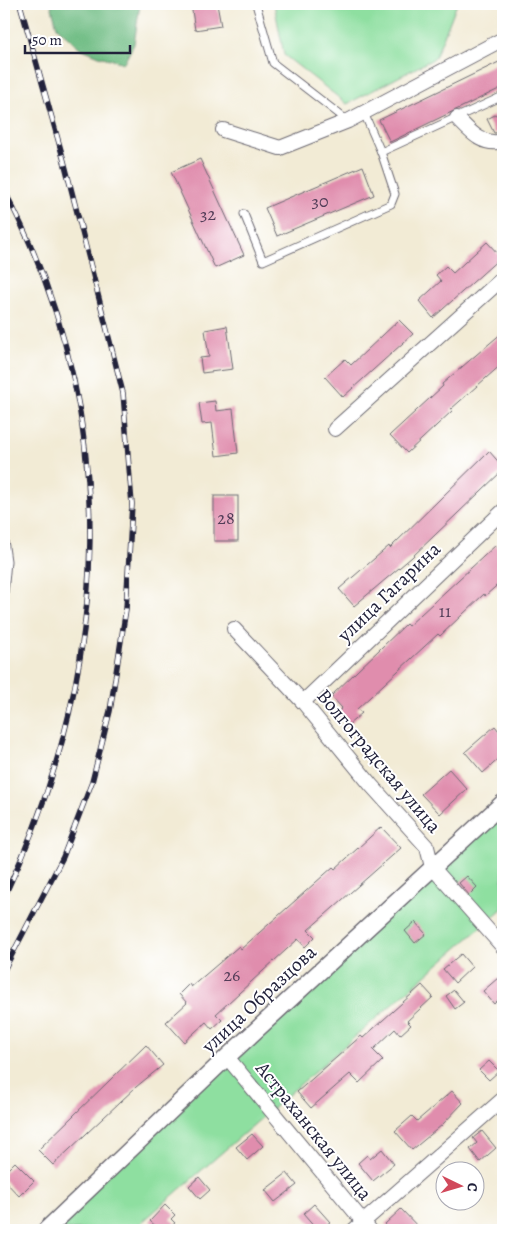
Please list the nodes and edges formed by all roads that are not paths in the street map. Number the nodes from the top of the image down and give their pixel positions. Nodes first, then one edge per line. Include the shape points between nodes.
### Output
1 (256, 4) edge
2 (503, 39) edge
3 (503, 96) edge
4 (364, 113) junction
5 (457, 118) junction
6 (348, 121) junction
7 (223, 130) dead end
8 (503, 142) edge
9 (381, 152) junction
10 (244, 214) dead end
11 (503, 278) edge
12 (335, 429) dead end
13 (503, 511) edge
14 (4, 540) edge
15 (4, 594) edge
16 (234, 629) dead end
17 (303, 702) junction
18 (503, 803) edge
19 (432, 867) junction
20 (503, 947) edge
21 (227, 1057) junction
22 (503, 1099) edge
23 (362, 1228) edge
24 (46, 1230) edge

1 - 6 lane via 274,63
2 - 4 street
3 - 5 lane
4 - 6 street
4 - 9 lane
5 - 8 street via 485,142
5 - 9 lane
6 - 7 street via 280,148
9 - 10 lane via 395,194 391,204 264,261
11 - 12 street
13 - 17 street, улица Гагарина
14 - 15 lane via 7,561
16 - 17 street, Волгоградская улица
17 - 19 street, Волгоградская улица via 371,785 427,846
18 - 19 street, улица Образцова
19 - 20 street, Волгоградская улица
19 - 21 street, улица Образцова
21 - 23 street, Астраханская улица
21 - 24 street, улица Образцова
22 - 23 street

